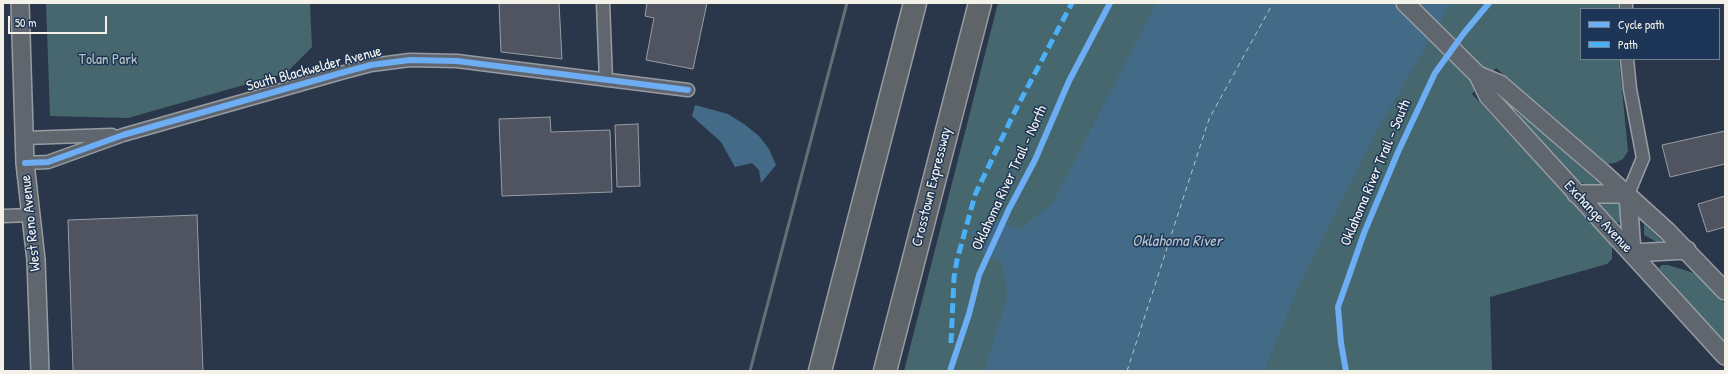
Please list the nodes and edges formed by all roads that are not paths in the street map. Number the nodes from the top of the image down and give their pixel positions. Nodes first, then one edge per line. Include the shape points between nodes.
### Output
1 (20, 3) edge
2 (603, 3) edge
3 (915, 3) edge
4 (980, 3) edge
5 (1405, 3) edge
6 (1627, 60) edge
7 (1478, 75) junction
8 (606, 80) junction
9 (688, 90) dead end
10 (123, 135) junction
11 (25, 138) junction
12 (25, 163) junction
13 (1576, 194) junction
14 (1628, 194) junction
15 (32, 215) junction
16 (3, 216) edge
17 (1687, 250) junction
18 (1632, 253) junction
19 (1725, 291) edge
20 (1725, 356) edge
21 (40, 371) edge
22 (820, 371) edge
23 (885, 371) edge

1 - 11 main road, West Reno Avenue
2 - 8 street
3 - 22 highway
4 - 23 highway, Crosstown Expressway
5 - 7 main road, Exchange Avenue
6 - 14 street via 1643,158
7 - 13 main road, Exchange Avenue via 1488,96
7 - 14 main road, Exchange Avenue via 1500,84
8 - 9 street, South Blackwelder Avenue
8 - 10 street, South Blackwelder Avenue via 457,61 410,60 371,65
10 - 11 street, South Blackwelder Avenue
10 - 12 street, South Blackwelder Avenue via 48,162
11 - 12 main road, West Reno Avenue
12 - 15 main road, West Reno Avenue
13 - 14 main road
13 - 18 main road, Exchange Avenue
14 - 17 main road, Exchange Avenue
14 - 18 main road
15 - 16 street
15 - 21 main road, West Reno Avenue
17 - 18 main road
17 - 19 main road, Exchange Avenue
18 - 20 main road, Exchange Avenue

